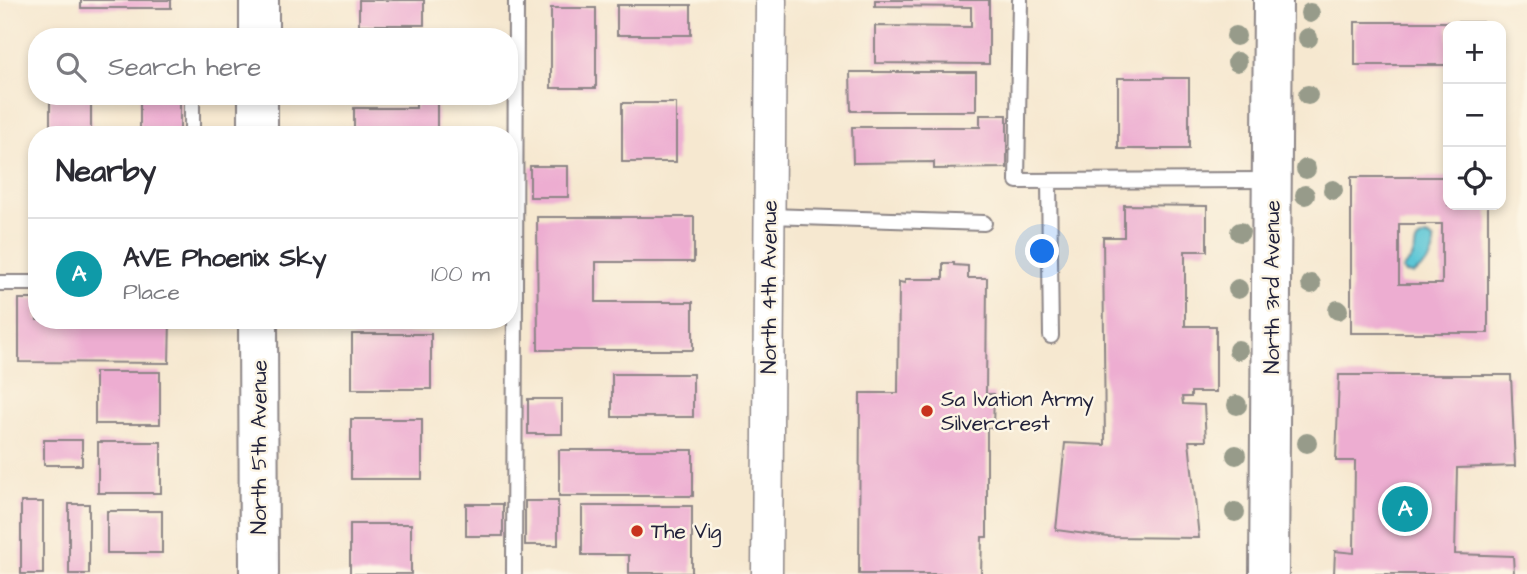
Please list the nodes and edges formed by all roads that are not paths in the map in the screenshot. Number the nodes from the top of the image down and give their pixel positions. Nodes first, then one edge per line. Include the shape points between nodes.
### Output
1 (259, 0) edge
2 (516, 0) edge
3 (771, 0) edge
4 (1020, 0) edge
5 (1273, 0) edge
6 (258, 28) edge
7 (516, 28) edge
8 (192, 105) edge
9 (258, 105) edge
10 (516, 105) edge
11 (192, 126) edge
12 (258, 126) edge
13 (516, 126) edge
14 (1273, 180) junction
15 (1049, 181) junction
16 (769, 216) junction
17 (984, 223) dead end
18 (0, 283) edge
19 (28, 283) edge
20 (258, 329) edge
21 (515, 329) edge
22 (1051, 336) dead end
23 (259, 574) edge
24 (514, 574) edge
25 (767, 574) edge
26 (1269, 574) edge

1 - 6 street
2 - 7 lane
3 - 16 street, North 4th Avenue
4 - 15 lane via 1017,181
5 - 14 street, North 3rd Avenue
8 - 11 lane
9 - 12 street
10 - 13 lane
14 - 15 lane
14 - 26 street, North 3rd Avenue
15 - 22 lane
16 - 17 lane
16 - 25 street, North 4th Avenue
18 - 19 lane
20 - 23 street, North 5th Avenue
21 - 24 lane

